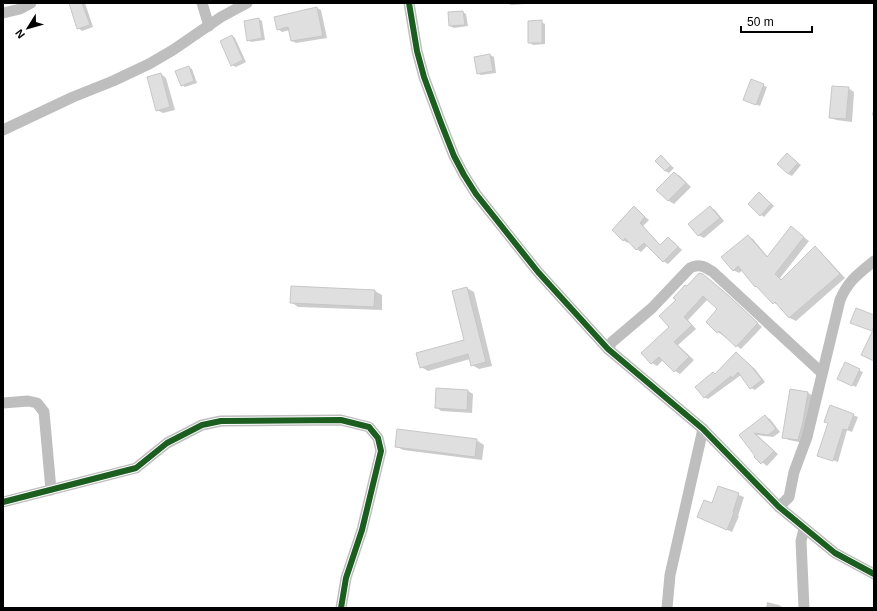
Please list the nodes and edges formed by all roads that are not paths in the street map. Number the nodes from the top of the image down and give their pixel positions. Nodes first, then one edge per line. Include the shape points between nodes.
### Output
1 (31, 3) edge
2 (202, 3) edge
3 (247, 3) edge
4 (409, 3) edge
5 (3, 13) edge
6 (209, 26) junction
7 (3, 130) edge
8 (874, 261) edge
9 (608, 349) junction
10 (822, 373) junction
11 (3, 403) edge
12 (702, 429) junction
13 (51, 490) junction
14 (3, 502) edge
15 (779, 507) junction
16 (804, 530) junction
17 (874, 573) edge
18 (341, 608) edge
19 (667, 608) edge
20 (804, 608) edge

1 - 5 street
2 - 6 street
3 - 6 street
4 - 9 street via 424,77 464,175 538,272
6 - 7 street via 149,64
8 - 10 street via 856,275 840,300
9 - 10 street via 696,265 713,272
9 - 12 street
10 - 15 street via 807,437 788,497
11 - 13 street via 28,401 37,403 44,412
12 - 15 street
12 - 19 street via 670,575
13 - 14 street
13 - 18 street via 136,468 167,443 202,425 221,421 341,420 369,427 378,438 381,450 362,530 346,578
15 - 16 street
16 - 17 street via 835,554
16 - 20 street via 801,541

